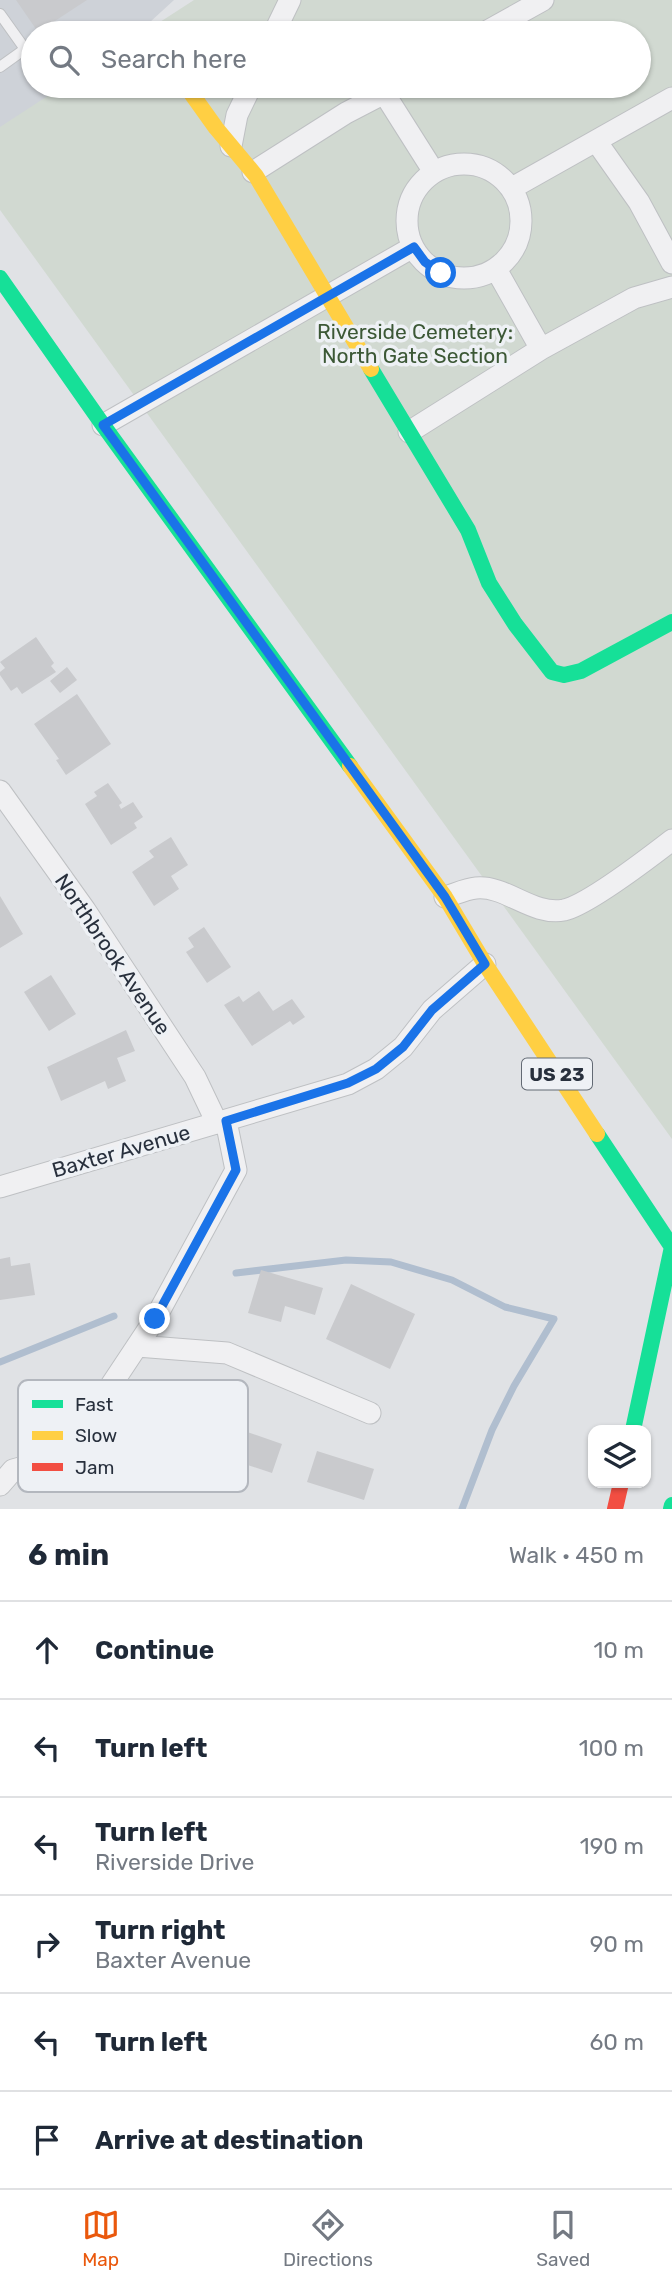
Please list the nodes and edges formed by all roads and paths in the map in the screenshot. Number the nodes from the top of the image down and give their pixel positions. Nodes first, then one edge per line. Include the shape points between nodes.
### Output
1 (290, 0) edge
2 (543, 0) edge
3 (0, 13) edge
4 (280, 21) edge
5 (505, 21) edge
6 (21, 44) edge
7 (21, 51) edge
8 (0, 67) edge
9 (195, 98) edge
10 (245, 98) edge
11 (374, 98) edge
12 (396, 98) edge
13 (672, 98) edge
14 (596, 141) junction
15 (231, 146) junction
16 (253, 172) junction
17 (434, 172) junction
18 (512, 188) junction
19 (414, 247) junction
20 (672, 263) edge
21 (496, 269) junction
22 (0, 278) edge
23 (672, 287) edge
24 (328, 295) junction
25 (541, 349) junction
26 (103, 425) junction
27 (409, 432) junction
28 (672, 622) edge
29 (0, 791) edge
30 (672, 841) edge
31 (445, 897) junction
32 (485, 964) junction
33 (221, 1122) junction
34 (0, 1187) edge
35 (672, 1247) edge
36 (137, 1346) junction
37 (114, 1380) edge
38 (370, 1413) dead end
39 (635, 1425) edge
40 (18, 1468) edge
41 (0, 1485) edge
42 (620, 1488) edge
43 (615, 1509) edge

1 - 4 street
2 - 5 street
3 - 6 lane
7 - 8 lane
9 - 15 main road
10 - 15 street
11 - 16 street
12 - 17 street
13 - 14 street
14 - 18 street
14 - 20 street via 639,202
15 - 16 main road
16 - 24 main road
17 - 18 street via 467,163 485,167
17 - 19 street via 421,183 407,214
18 - 21 street via 522,223 519,240
19 - 21 street via 425,262 459,278
19 - 24 street
21 - 25 street
22 - 26 main road, US 23
23 - 25 street via 634,298
24 - 26 street
24 - 27 main road
25 - 27 street
26 - 31 main road, US 23
27 - 28 main road via 468,530 489,583 552,672 580,671
29 - 33 street, Northbrook Avenue via 85,910
30 - 31 street via 582,903 563,910 542,909 477,888
31 - 32 main road, US 23
32 - 33 street, Baxter Avenue via 432,1010 403,1047 376,1069 348,1083
32 - 35 main road, US 23
33 - 34 street, Baxter Avenue
33 - 36 street, Northbrook Avenue via 236,1170
35 - 39 main road
36 - 37 street, Northbrook Avenue
36 - 38 street via 227,1353
40 - 41 street, Northbrook Avenue
42 - 43 main road

